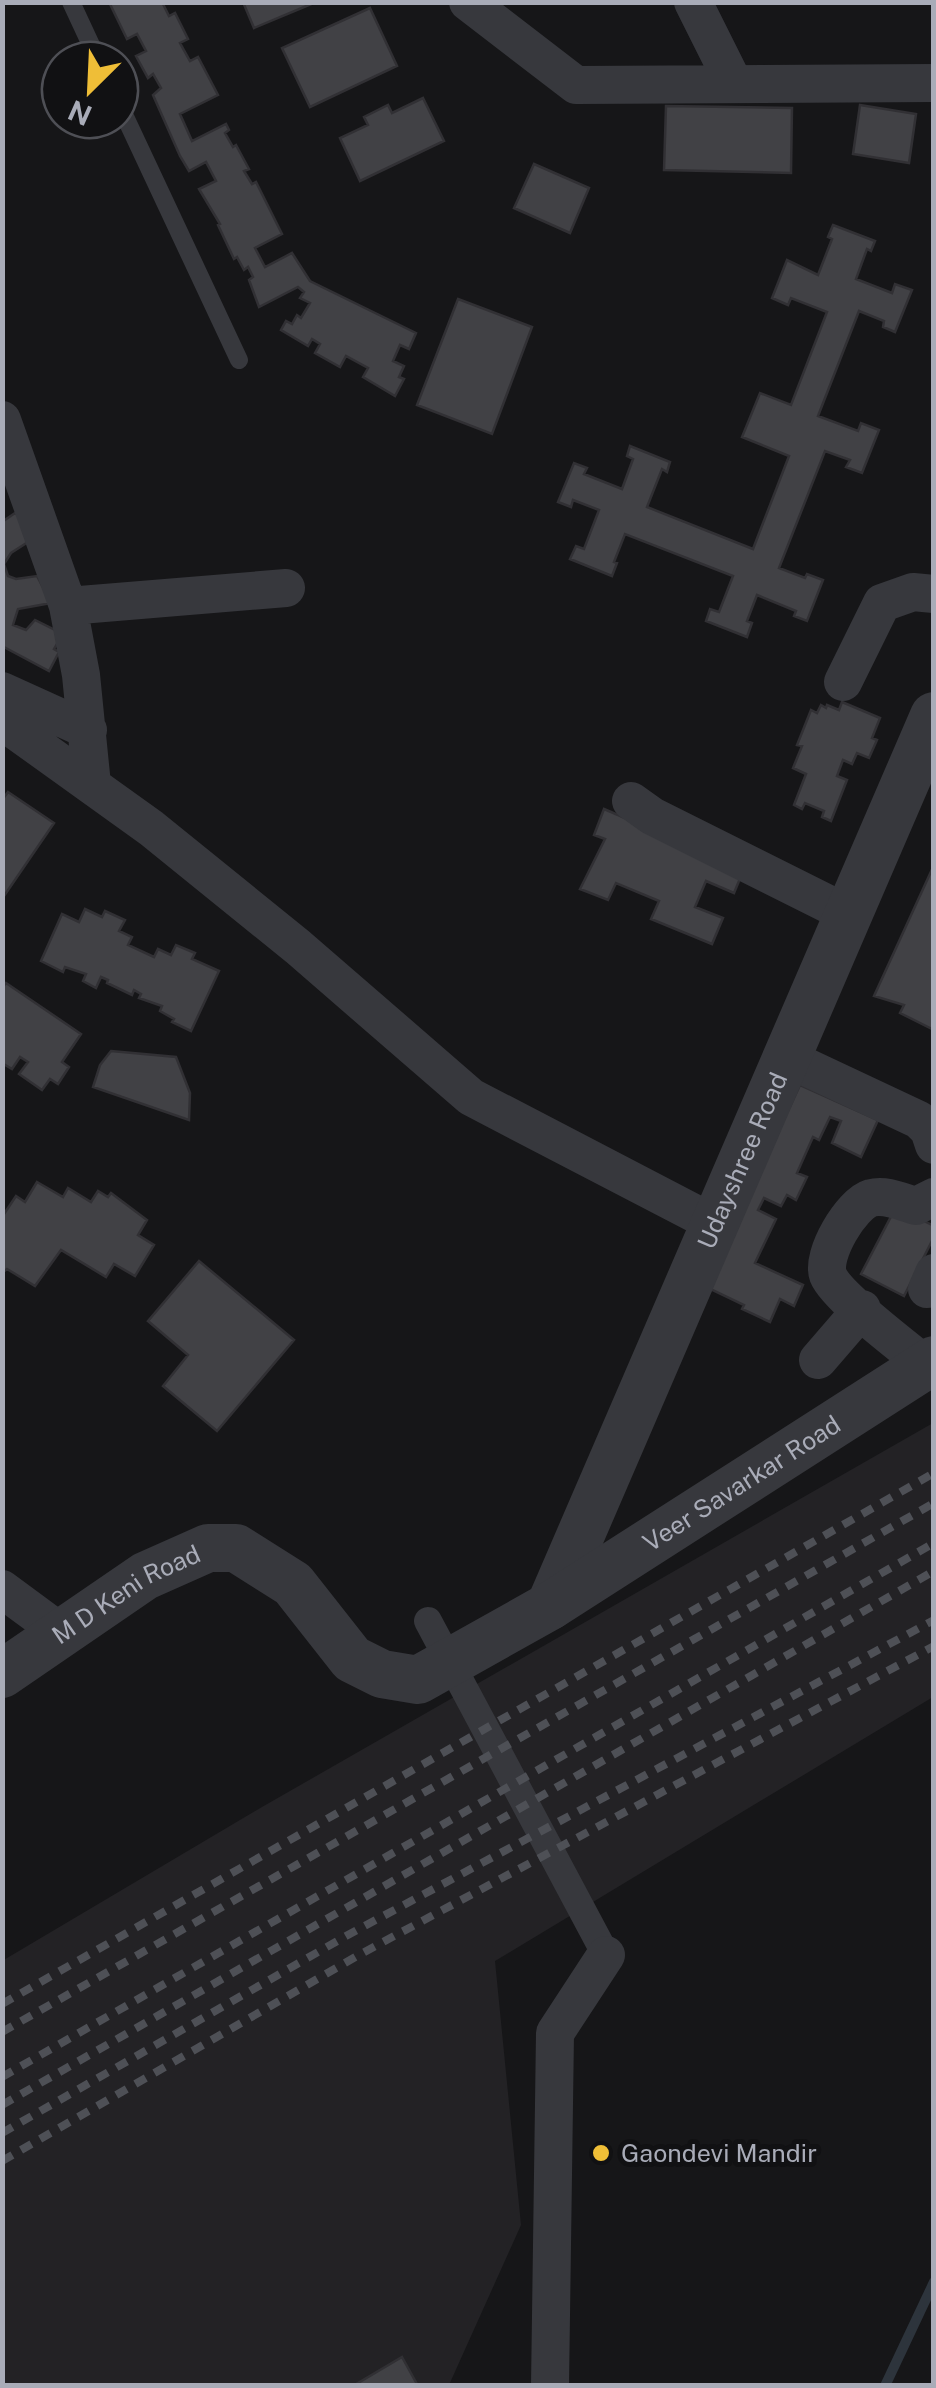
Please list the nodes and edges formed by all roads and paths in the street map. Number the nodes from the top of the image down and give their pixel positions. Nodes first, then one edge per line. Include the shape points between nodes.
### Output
1 (71, 2) edge
2 (468, 2) edge
3 (693, 2) edge
4 (89, 40) edge
5 (734, 84) junction
6 (934, 84) edge
7 (136, 140) edge
8 (239, 360) dead end
9 (2, 420) edge
10 (286, 588) dead end
11 (934, 594) edge
12 (68, 606) junction
13 (842, 682) dead end
14 (2, 691) edge
15 (934, 716) edge
16 (2, 720) edge
17 (88, 730) junction
18 (92, 785) junction
19 (630, 800) dead end
20 (848, 914) junction
21 (787, 1058) junction
22 (934, 1144) edge
23 (932, 1202) edge
24 (715, 1224) junction
25 (862, 1309) junction
26 (818, 1360) dead end
27 (930, 1363) edge
28 (2, 1589) edge
29 (550, 1606) junction
30 (428, 1620) dead end
31 (63, 1634) junction
32 (2, 1674) edge
33 (606, 1954) joint
34 (550, 2386) edge

1 - 4 lane
2 - 5 street via 576,85
3 - 5 street
5 - 6 street
7 - 8 lane
9 - 12 street
10 - 12 street
11 - 13 street via 914,592 882,603
12 - 17 street
14 - 17 street
15 - 20 street, Udayshree Road
16 - 18 street
17 - 18 street
18 - 24 street via 283,935 471,1097
19 - 20 street
20 - 21 street, Udayshree Road
21 - 22 street via 918,1120
21 - 24 street, Udayshree Road
23 - 25 street via 916,1206 883,1196 852,1209 826,1260 828,1276
24 - 29 street, Udayshree Road
25 - 26 street
25 - 27 street
27 - 29 street, Veer Savarkar Road
28 - 31 street
29 - 31 street, M D Keni Road via 418,1680 382,1674 352,1659 293,1584 236,1548 208,1548 145,1576
30 - 33 street
31 - 32 street, M D Keni Road
33 - 34 street via 555,2034

